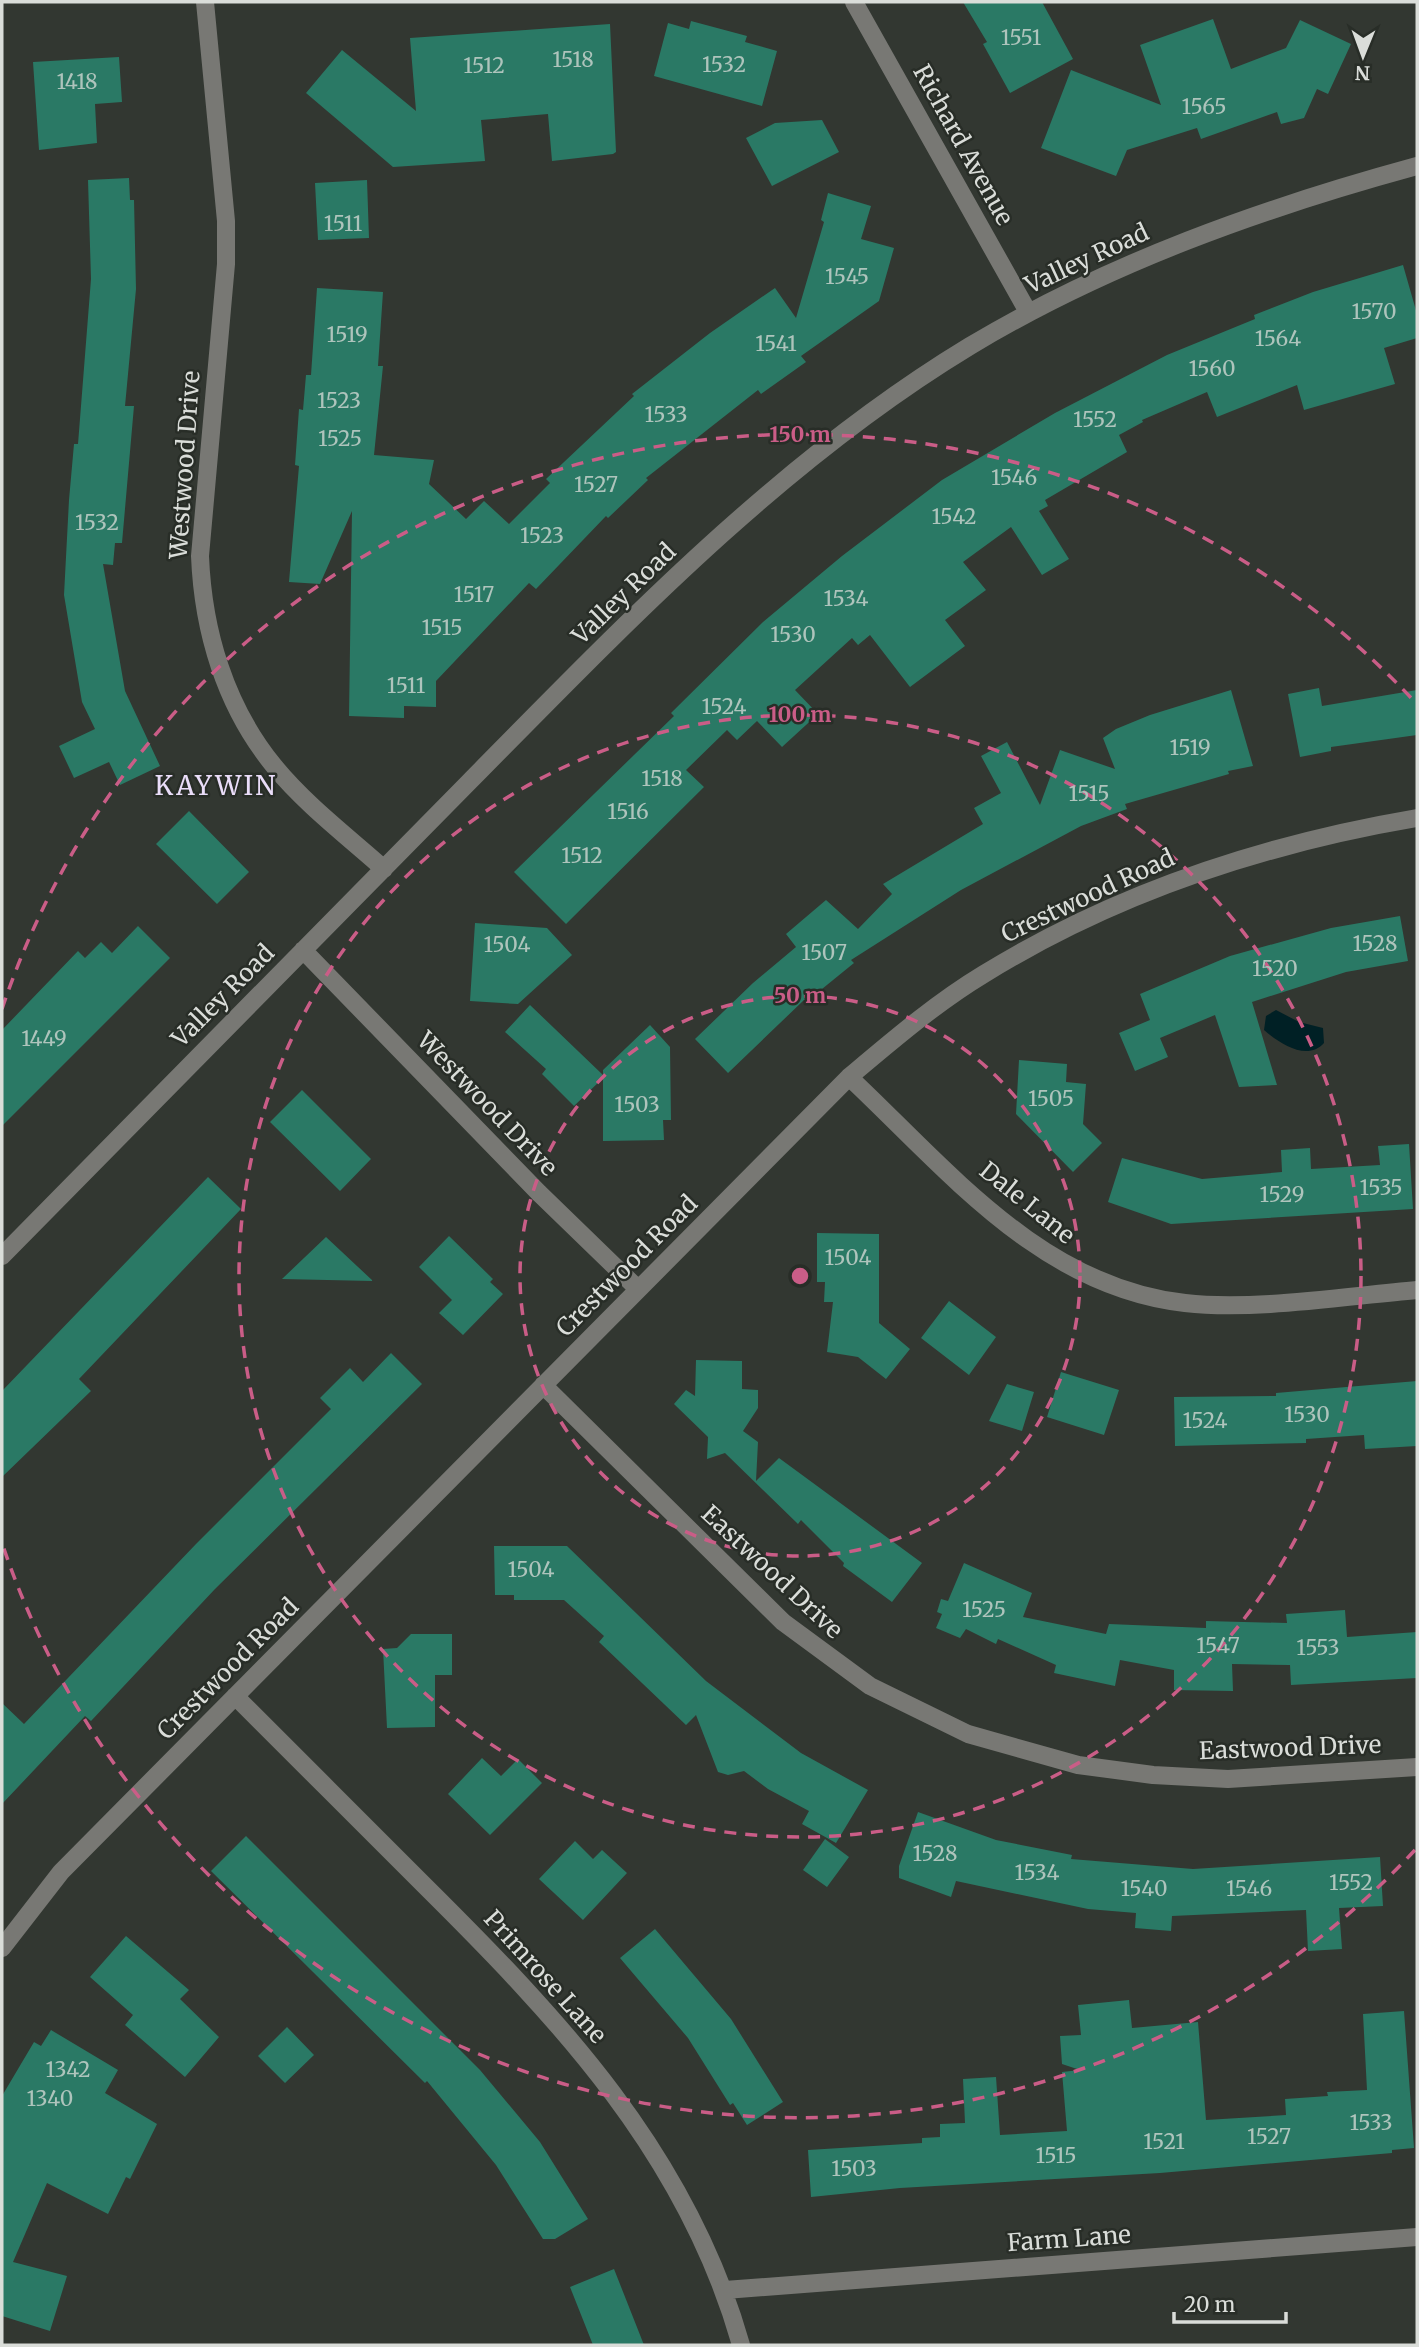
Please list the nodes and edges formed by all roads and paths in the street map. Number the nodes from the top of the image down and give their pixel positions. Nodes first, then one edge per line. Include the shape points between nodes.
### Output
1 (205, 2) edge
2 (854, 2) edge
3 (1417, 166) edge
4 (1028, 312) junction
5 (1417, 818) edge
6 (384, 869) junction
7 (303, 950) junction
8 (849, 1077) junction
9 (2, 1256) edge
10 (638, 1289) junction
11 (1417, 1290) edge
12 (544, 1385) junction
13 (235, 1696) junction
14 (1417, 1766) edge
15 (2, 1948) edge
16 (1417, 2237) edge
17 (725, 2290) junction
18 (741, 2345) edge

1 - 6 street, Westwood Drive via 226,221 200,556 211,640 229,694 274,766
2 - 4 street, Richard Avenue
3 - 4 street, Valley Road via 1322,192 1170,248
4 - 6 street, Valley Road via 923,377 812,458 646,602
5 - 8 street, Crestwood Road via 1339,831 1252,854 1165,884 1056,933 983,974 914,1022
6 - 7 street, Valley Road
7 - 9 street, Valley Road
7 - 10 street, Westwood Drive
8 - 10 street, Crestwood Road
8 - 11 street, Dale Lane via 1011,1228 1080,1274 1131,1293 1185,1303 1238,1304
10 - 12 street, Crestwood Road
12 - 13 street, Crestwood Road
12 - 14 street, Eastwood Drive via 783,1622 870,1686 956,1729 1078,1765 1153,1775 1227,1779
13 - 15 street, Crestwood Road via 61,1872
13 - 17 street, Primrose Lane via 567,2033 667,2173
16 - 17 street, Farm Lane
17 - 18 street, Primrose Lane

